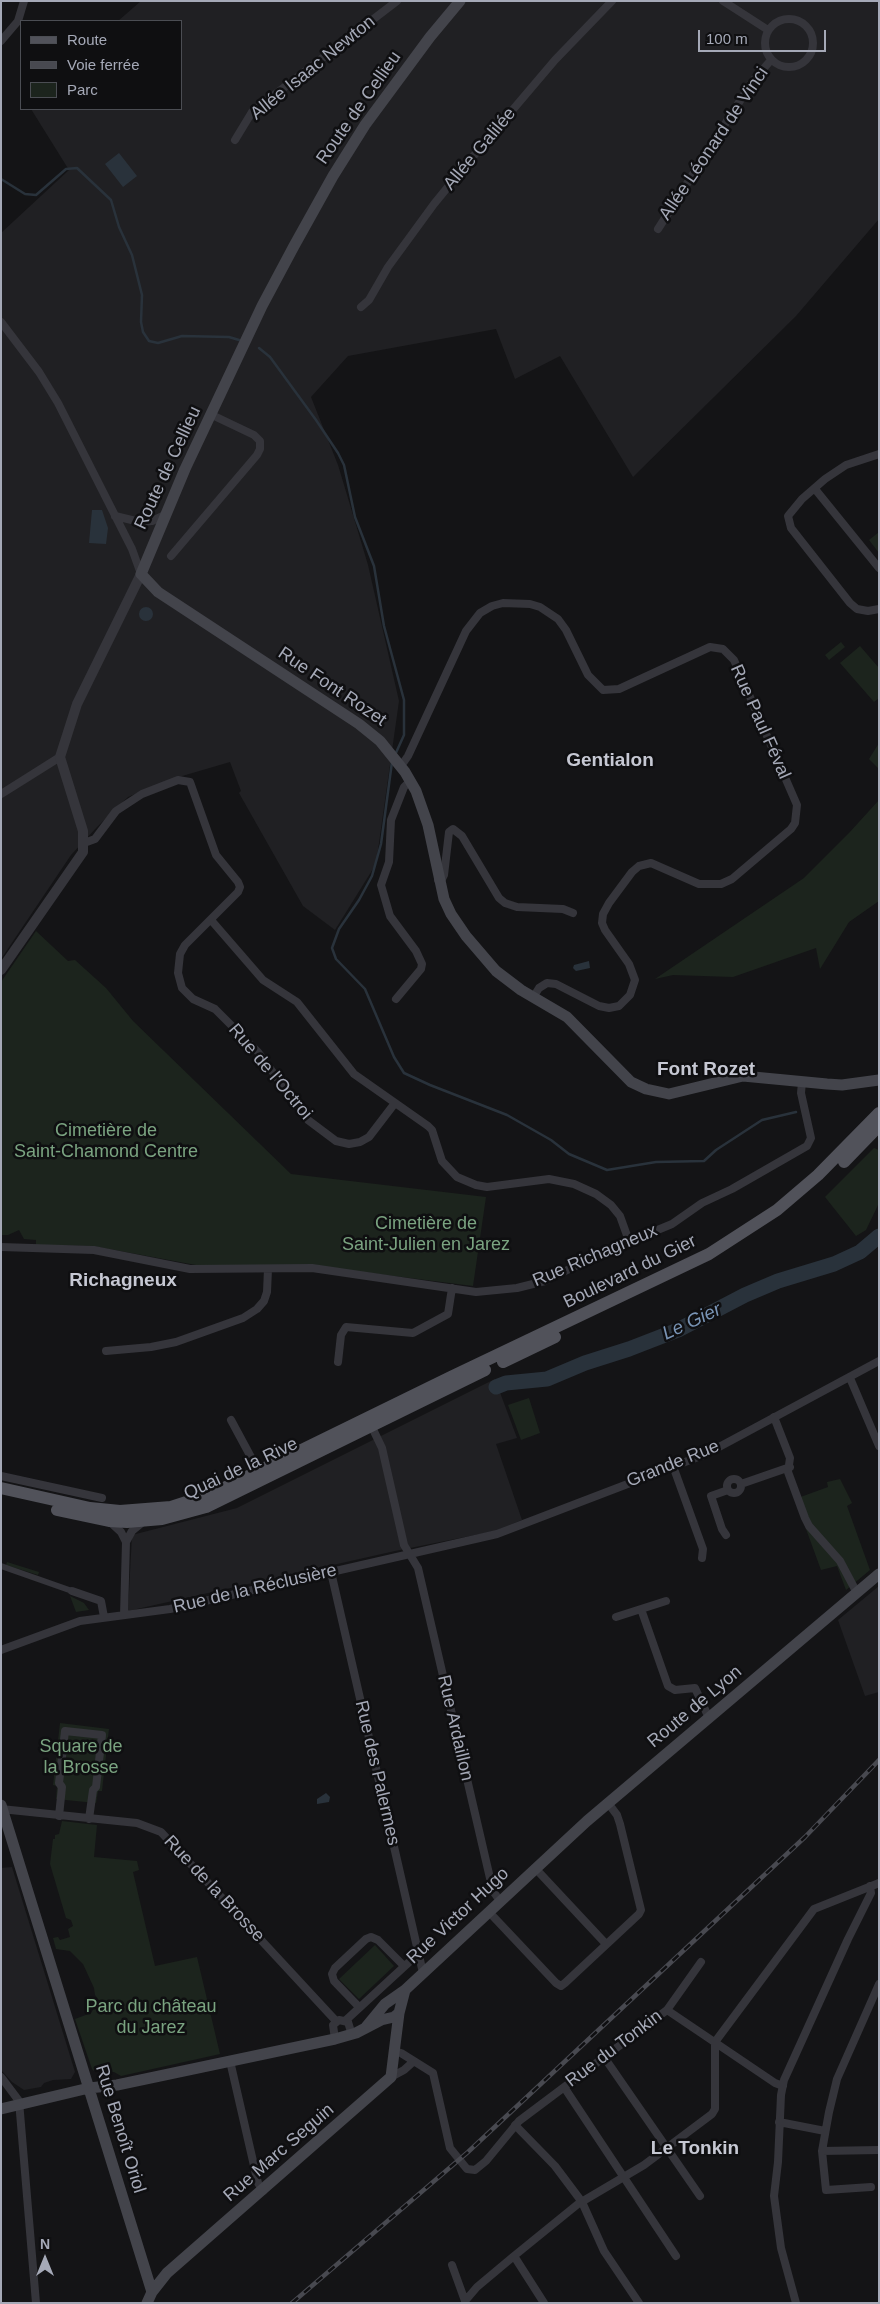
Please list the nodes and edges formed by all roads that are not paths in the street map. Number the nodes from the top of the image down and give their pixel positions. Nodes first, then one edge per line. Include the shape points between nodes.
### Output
1 (24, 1) edge
2 (397, 1) edge
3 (460, 1) edge
4 (612, 1) edge
5 (723, 1) edge
6 (768, 30) junction
7 (1, 41) edge
8 (770, 60) junction
9 (235, 140) dead end
10 (658, 228) dead end
11 (361, 306) dead end
12 (1, 322) edge
13 (212, 416) junction
14 (879, 454) edge
15 (815, 489) junction
16 (165, 515) junction
17 (115, 516) junction
18 (171, 556) dead end
19 (879, 568) edge
20 (141, 574) junction
21 (879, 609) edge
22 (60, 757) junction
23 (399, 764) junction
24 (410, 781) junction
25 (1, 794) edge
26 (84, 844) junction
27 (438, 880) junction
28 (573, 913) dead end
29 (211, 920) junction
30 (1, 970) edge
31 (534, 996) junction
32 (396, 999) dead end
33 (879, 1080) edge
34 (802, 1082) junction
35 (395, 1104) junction
36 (879, 1113) edge
37 (879, 1126) edge
38 (629, 1241) junction
39 (1, 1247) edge
40 (268, 1269) junction
41 (452, 1288) junction
42 (106, 1351) dead end
43 (879, 1361) edge
44 (338, 1362) dead end
45 (850, 1378) junction
46 (774, 1418) junction
47 (231, 1420) dead end
48 (370, 1422) junction
49 (879, 1446) edge
50 (673, 1466) junction
51 (790, 1467) junction
52 (259, 1472) junction
53 (1, 1476) edge
54 (1, 1488) edge
55 (1, 1497) edge
56 (102, 1498) dead end
57 (109, 1521) junction
58 (144, 1522) junction
59 (726, 1535) dead end
60 (126, 1542) junction
61 (458, 1544) joint
62 (410, 1554) junction
63 (702, 1558) dead end
64 (1, 1566) edge
65 (331, 1572) junction
66 (879, 1574) edge
67 (72, 1591) joint
68 (856, 1593) junction
69 (666, 1601) dead end
70 (641, 1608) junction
71 (124, 1616) junction
72 (104, 1617) junction
73 (616, 1617) dead end
74 (1, 1650) edge
75 (710, 1718) junction
76 (608, 1803) junction
77 (2, 1808) edge
78 (59, 1816) junction
79 (89, 1819) junction
80 (535, 1868) junction
81 (879, 1883) edge
82 (870, 1886) junction
83 (500, 1901) junction
84 (489, 1912) junction
85 (606, 1944) junction
86 (419, 1953) junction
87 (701, 1962) dead end
88 (404, 1966) junction
89 (424, 1973) junction
90 (879, 1984) edge
91 (405, 1990) junction
92 (385, 2004) junction
93 (360, 2007) junction
94 (667, 2010) junction
95 (399, 2012) junction
96 (336, 2021) junction
97 (345, 2021) junction
98 (366, 2027) junction
99 (352, 2034) junction
100 (335, 2039) junction
101 (715, 2042) junction
102 (394, 2051) junction
103 (604, 2057) junction
104 (230, 2061) junction
105 (414, 2061) junction
106 (1, 2077) edge
107 (391, 2077) junction
108 (783, 2086) junction
109 (564, 2087) junction
110 (89, 2088) junction
111 (20, 2103) junction
112 (1, 2109) edge
113 (779, 2122) junction
114 (515, 2125) junction
115 (825, 2131) junction
116 (666, 2148) junction
117 (879, 2150) edge
118 (822, 2151) junction
119 (625, 2177) junction
120 (871, 2186) dead end
121 (263, 2191) junction
122 (700, 2196) dead end
123 (582, 2202) junction
124 (514, 2256) junction
125 (676, 2256) dead end
126 (452, 2265) dead end
127 (152, 2292) junction
128 (465, 2302) edge
129 (36, 2303) edge
130 (147, 2303) edge
131 (544, 2303) edge
132 (639, 2303) edge
133 (796, 2303) edge

1 - 7 street via 18,21
2 - 9 street, Allée Isaac Newton via 252,112
3 - 13 main road, Route de Cellieu via 365,125 333,176 262,306
4 - 11 street, Allée Galilée via 555,60 459,174 388,266 369,300
5 - 6 street
6 - 8 street, Allée Léonard de Vinci via 764,45
6 - 8 street, Allée Léonard de Vinci via 780,20 796,20 809,29 813,45 807,60 793,67 777,65
8 - 10 street, Allée Léonard de Vinci via 752,82
12 - 17 street via 58,403
13 - 16 main road, Route de Cellieu
13 - 18 street via 254,435 260,441 260,449
14 - 15 street via 846,465
15 - 19 street
15 - 21 street via 791,510 788,522 791,528 857,609
16 - 17 street via 140,522
16 - 20 main road, Route de Cellieu
17 - 20 street
20 - 22 street, Route de Cellieu via 76,704
20 - 23 main road, Rue Font Rozet via 158,592 359,724
22 - 25 street
22 - 26 street
23 - 24 main road, Rue Font Rozet
23 - 31 street, Rue Paul Féval via 408,756 472,621 503,603 530,604 558,618 588,675 603,690 619,689 703,649 717,647 730,653 797,806 796,823 732,879 721,884 699,884 651,863 632,872 609,902 602,923 634,972 634,987 618,1006 599,1006 556,984 546,983
24 - 27 main road, Rue Font Rozet via 428,825
24 - 32 street via 404,787 391,820 389,862 381,885 390,916 422,964
26 - 29 street, Rue de l'Octroi via 95,839 123,805 148,791 185,779 192,785 216,855 240,887
26 - 30 street via 83,852
27 - 28 street via 444,875 452,828 462,836 505,903 517,907 563,909
27 - 31 main road, Rue Font Rozet via 451,914 485,960
29 - 35 street via 263,980 297,1002 354,1074
29 - 35 street, Rue de l'Octroi via 180,954 178,972 182,988 193,1000 215,1009 258,1052 308,1120 336,1141 360,1142 377,1129
31 - 34 main road, Rue Font Rozet via 567,1017 631,1082 646,1089 680,1092 743,1076
33 - 34 main road, Rue Font Rozet via 842,1085
34 - 38 street, Rue Richagneux via 803,1105 811,1138 807,1146 702,1203 679,1220
35 - 38 street via 432,1130 442,1161 457,1177 487,1187 550,1179 574,1184 610,1205 620,1216
36 - 48 main road, Boulevard du Gier via 818,1175 771,1214 716,1249
37 - 48 main road, Boulevard du Gier via 819,1186 780,1218 731,1250
38 - 41 street, Rue Richagneux via 545,1281 497,1292
39 - 40 street, Rue Richagneux via 88,1250 190,1269
40 - 41 street, Rue Richagneux via 312,1268
40 - 42 street via 264,1301 257,1310 243,1318 176,1342 151,1348
41 - 44 street via 448,1314 413,1333 346,1327 341,1335
43 - 45 street, Grande Rue
45 - 46 street, Grande Rue
45 - 49 street
46 - 50 street, Grande Rue via 706,1454
46 - 51 street via 790,1458
47 - 52 street
48 - 52 main road, Quai de la Rive
48 - 58 main road, Quai de la Rive via 206,1508
48 - 62 street, Rue Ardaillon via 382,1448 404,1545
50 - 61 street, Grande Rue via 497,1534
50 - 63 street via 702,1549
51 - 59 street via 741,1484 738,1492 733,1494 728,1490 711,1496
51 - 68 street via 788,1472 810,1526 840,1561
52 - 54 main road, Quai de la Rive via 201,1499 171,1508 138,1512 90,1508
53 - 56 street
55 - 57 main road, Quai de la Rive
57 - 58 main road, Quai de la Rive
57 - 60 street
58 - 60 street via 136,1526
60 - 71 street
61 - 62 street, Rue de la Réclusière
62 - 65 street, Rue de la Réclusière
62 - 83 street, Rue Ardaillon via 418,1568 493,1891
64 - 67 street
65 - 71 street, Rue de la Réclusière via 170,1609
65 - 86 street, Rue des Palermes
66 - 68 main road, Route de Lyon
67 - 72 street via 101,1601
68 - 75 main road, Route de Lyon
69 - 70 street
70 - 73 street
70 - 75 street via 668,1686 675,1690 694,1688
71 - 72 street, Rue de la Réclusière
72 - 74 street, Rue de la Réclusière via 64,1626
75 - 76 main road, Route de Lyon
76 - 80 main road, Route de Lyon
76 - 85 street via 620,1824 641,1910
77 - 78 street, Rue de la Brosse
77 - 110 main road, Rue Benoît Oriol
78 - 79 street, Rue de la Brosse
78 - 79 street via 65,1731 102,1735
79 - 96 street, Rue de la Brosse via 137,1823 161,1832
80 - 83 main road, Rue Victor Hugo
80 - 85 street
81 - 82 street
82 - 101 street via 814,1909
82 - 108 street via 871,1894
83 - 84 main road, Rue Victor Hugo
84 - 85 street via 561,1986
84 - 89 main road, Rue Victor Hugo
86 - 88 street
86 - 89 street, Rue des Palermes
87 - 94 street, Rue du Tonkin
88 - 93 street
88 - 93 street via 378,1940 366,1939 332,1974 334,1981
89 - 91 main road, Rue Victor Hugo
90 - 115 street via 837,2079
91 - 92 main road, Rue Victor Hugo
91 - 95 main road, Rue Victor Hugo
92 - 95 main road via 396,2004
92 - 98 main road, Rue Victor Hugo
93 - 97 street
94 - 101 street
94 - 103 street, Rue du Tonkin
95 - 98 main road, Rue Victor Hugo
95 - 102 main road
96 - 97 street
96 - 100 street via 333,2028
97 - 99 street
98 - 99 main road, Rue Victor Hugo
99 - 100 main road, Rue Victor Hugo
100 - 104 main road, Rue Victor Hugo
101 - 108 street
101 - 116 street via 714,2111
102 - 105 street
102 - 107 main road
103 - 109 street, Rue du Tonkin
103 - 116 street
104 - 110 main road, Rue Victor Hugo via 113,2086
104 - 121 street via 258,2183
105 - 107 street
105 - 114 street via 435,2076 450,2148 467,2169 476,2170 481,2166
106 - 111 street
107 - 121 main road, Rue Marc Seguin
108 - 113 street
109 - 114 street, Rue du Tonkin
109 - 119 street
110 - 111 main road, Rue Victor Hugo
110 - 127 main road, Rue Benoît Oriol
111 - 112 main road, Rue Victor Hugo
111 - 129 street
113 - 115 street
113 - 133 street via 774,2196 781,2248
114 - 123 street via 555,2166
115 - 118 street
116 - 119 street
116 - 122 street
117 - 118 street
118 - 120 street via 826,2190
119 - 123 street
119 - 125 street
121 - 127 main road, Rue Marc Seguin via 167,2273
123 - 124 street
123 - 132 street via 604,2251
124 - 128 street via 477,2287
124 - 131 street
126 - 128 street
127 - 130 main road, Rue Marc Seguin

